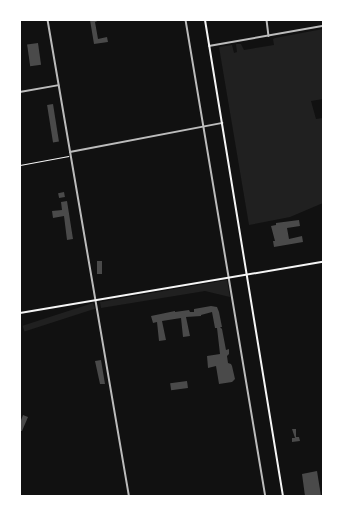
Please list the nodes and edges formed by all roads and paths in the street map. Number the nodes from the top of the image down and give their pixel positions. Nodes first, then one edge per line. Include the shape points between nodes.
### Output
1 (48, 20) edge
2 (186, 20) edge
3 (205, 20) edge
4 (267, 20) edge
5 (323, 26) edge
6 (269, 36) junction
7 (209, 46) junction
8 (58, 85) junction
9 (20, 92) edge
10 (222, 123) junction
11 (204, 127) junction
12 (70, 152) junction
13 (71, 156) junction
14 (20, 165) edge
15 (323, 262) edge
16 (246, 274) junction
17 (229, 277) junction
18 (96, 300) junction
19 (20, 313) edge
20 (129, 496) edge
21 (266, 496) edge
22 (283, 496) edge

1 - 8 street
2 - 11 street
3 - 7 main road
4 - 6 street
5 - 6 street
6 - 7 street
7 - 10 main road
8 - 9 street
8 - 12 street
10 - 11 street
10 - 16 main road
11 - 12 street
11 - 17 street
12 - 13 street
13 - 14 path
13 - 18 street
15 - 16 main road
16 - 17 main road
16 - 22 main road
17 - 18 main road
17 - 21 street
18 - 19 main road
18 - 20 street

